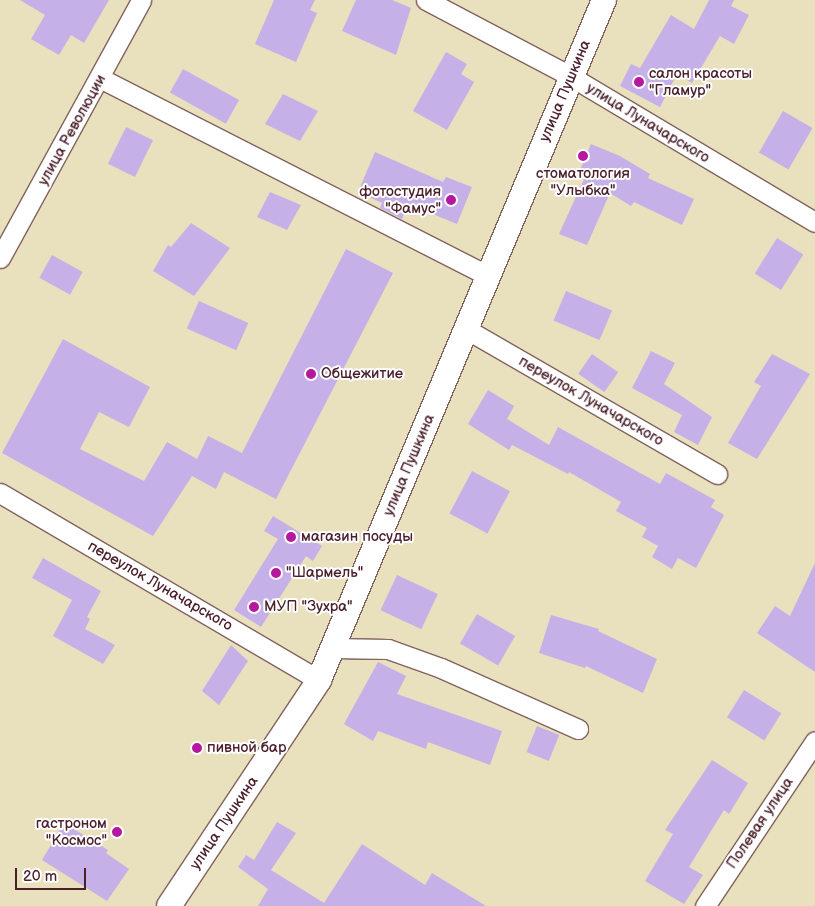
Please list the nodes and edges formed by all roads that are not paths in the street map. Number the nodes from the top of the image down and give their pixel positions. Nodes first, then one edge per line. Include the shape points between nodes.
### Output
1 (141, 0) edge
2 (426, 0) edge
3 (604, 0) edge
4 (570, 76) junction
5 (100, 78) junction
6 (815, 222) edge
7 (0, 258) edge
8 (490, 276) junction
9 (466, 329) junction
10 (717, 474) dead end
11 (0, 493) edge
12 (332, 648) junction
13 (319, 680) junction
14 (578, 729) dead end
15 (815, 741) edge
16 (169, 906) edge
17 (705, 906) edge

1 - 5 street, улица Революции
2 - 4 street, улица Луначарского
3 - 4 street, улица Пушкина
4 - 6 street, улица Луначарского
4 - 8 street, улица Пушкина
5 - 7 street, улица Революции
5 - 8 street
8 - 9 street, улица Пушкина
9 - 10 street, переулок Луначарского
9 - 12 street, улица Пушкина
11 - 13 street, переулок Луначарского
12 - 13 street, улица Пушкина
12 - 14 street via 388,649 441,668
13 - 16 street, улица Пушкина
15 - 17 street, Полевая улица

